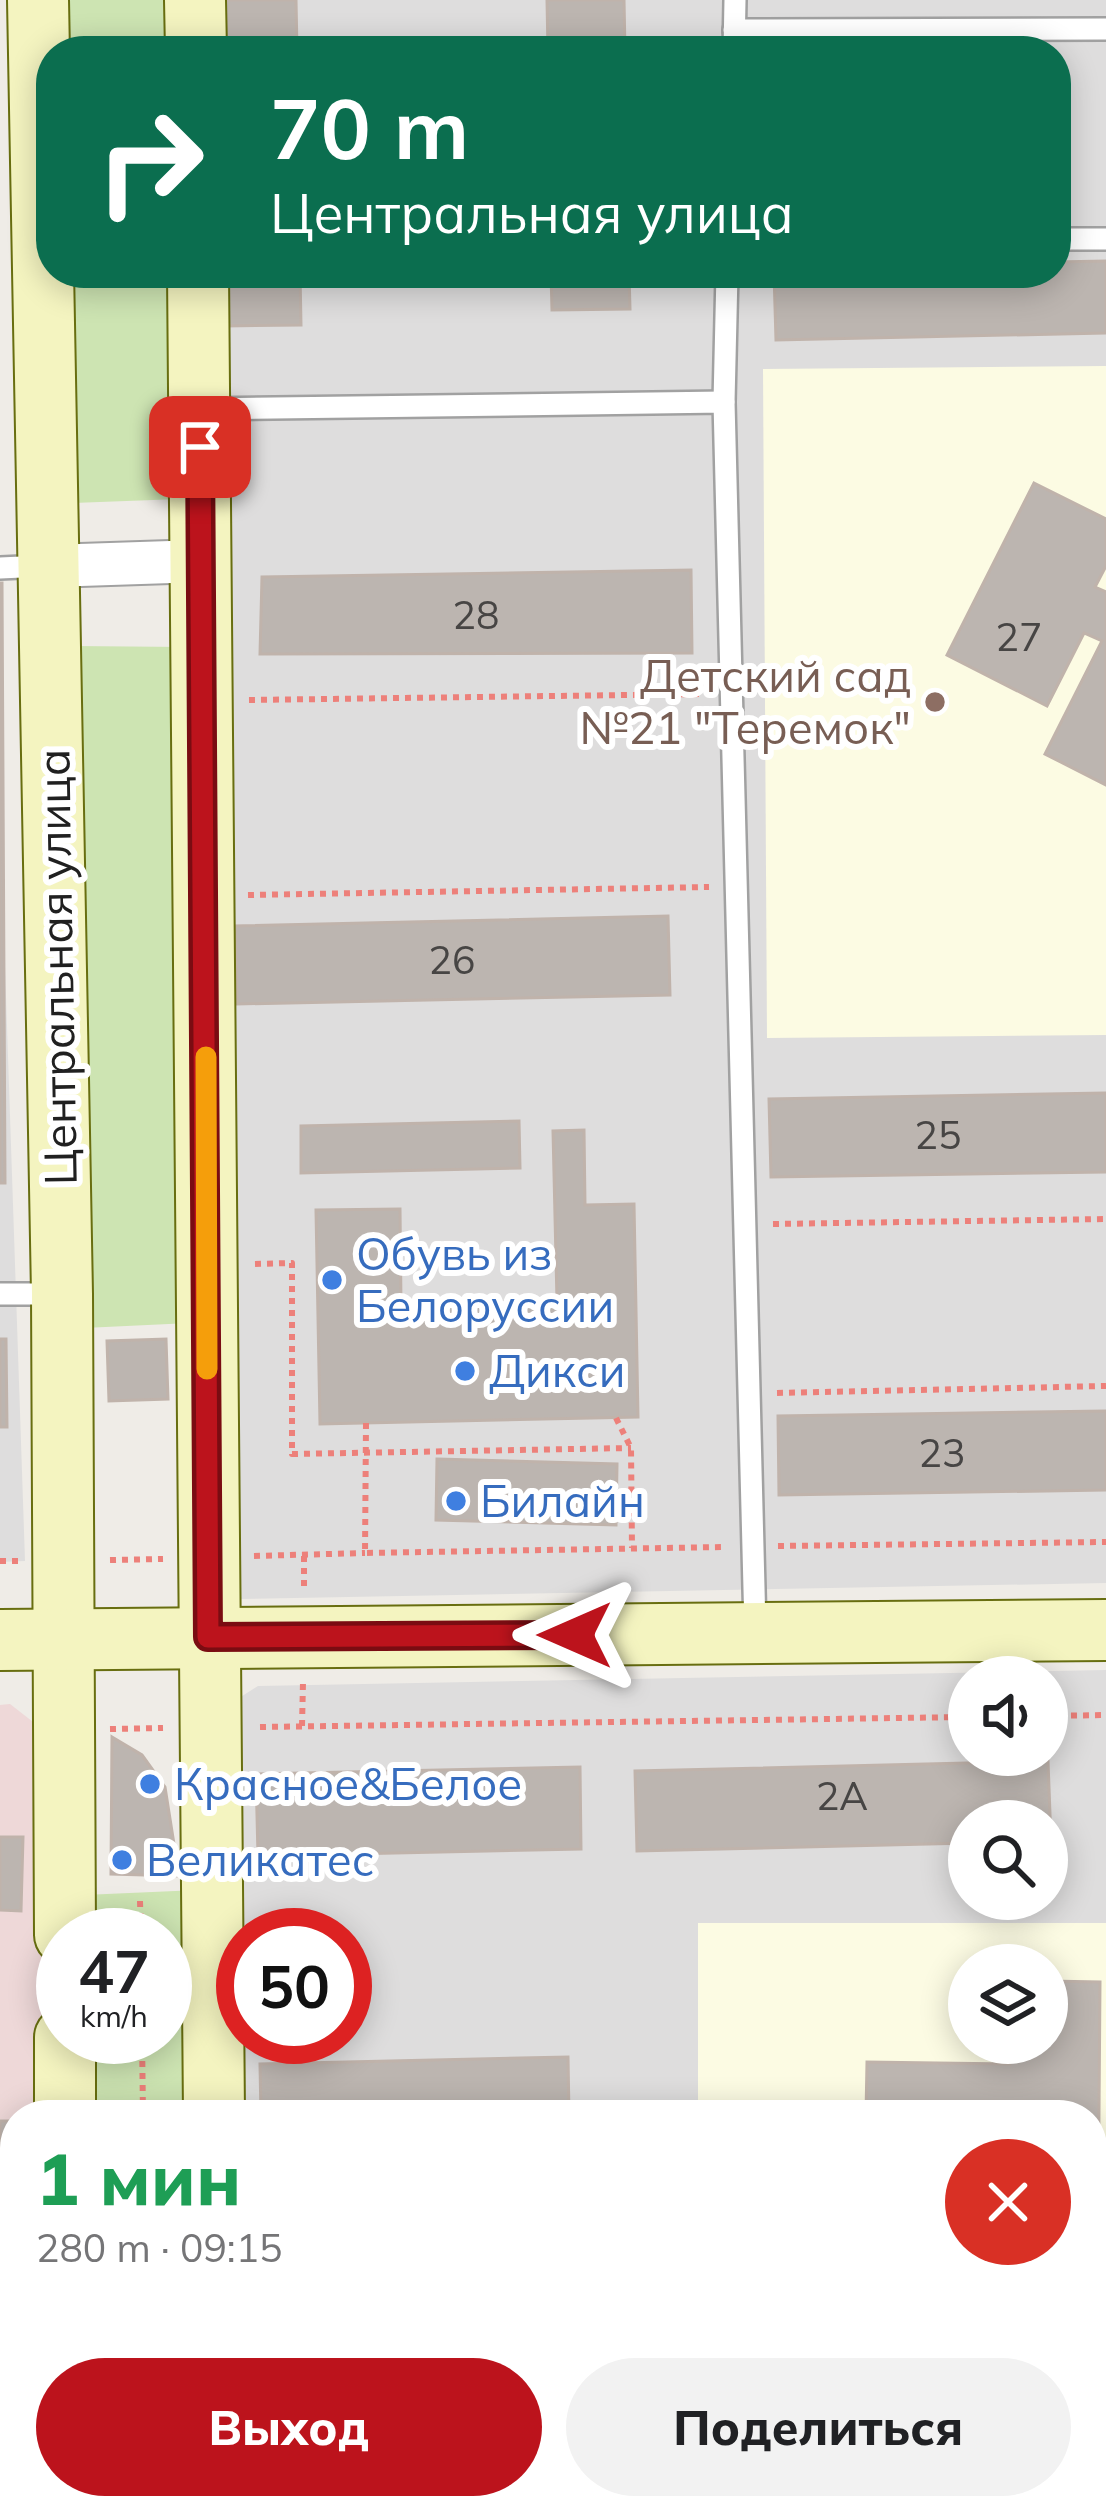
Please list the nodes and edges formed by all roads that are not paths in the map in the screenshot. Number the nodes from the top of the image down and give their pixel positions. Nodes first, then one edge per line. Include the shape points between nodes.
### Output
1 (38, 0) edge
2 (195, 0) edge
3 (734, 0) edge
4 (1106, 29) edge
5 (37, 36) edge
6 (196, 36) edge
7 (734, 36) edge
8 (889, 36) edge
9 (36, 87) edge
10 (1071, 239) edge
11 (1106, 239) edge
12 (198, 288) edge
13 (728, 288) edge
14 (724, 402) junction
15 (199, 409) junction
16 (201, 560) junction
17 (25, 567) edge
18 (0, 1294) edge
19 (62, 1294) junction
20 (1106, 1630) edge
21 (755, 1635) junction
22 (208, 1637) junction
23 (64, 1639) junction
24 (0, 1640) edge
25 (65, 1908) edge
26 (65, 2064) edge
27 (65, 2100) edge
28 (214, 2100) edge

1 - 5 street, Центральная улица
2 - 6 street
3 - 7 lane
4 - 8 lane
9 - 17 street, Центральная улица
10 - 11 lane
12 - 15 street
13 - 14 lane
14 - 15 lane
14 - 21 lane
15 - 16 street
16 - 17 street
16 - 22 street
17 - 19 street, Центральная улица
18 - 19 lane
19 - 23 street, Центральная улица
20 - 21 street
21 - 22 street
22 - 23 street
22 - 28 street
23 - 24 street
23 - 25 street, Центральная улица
26 - 27 street

